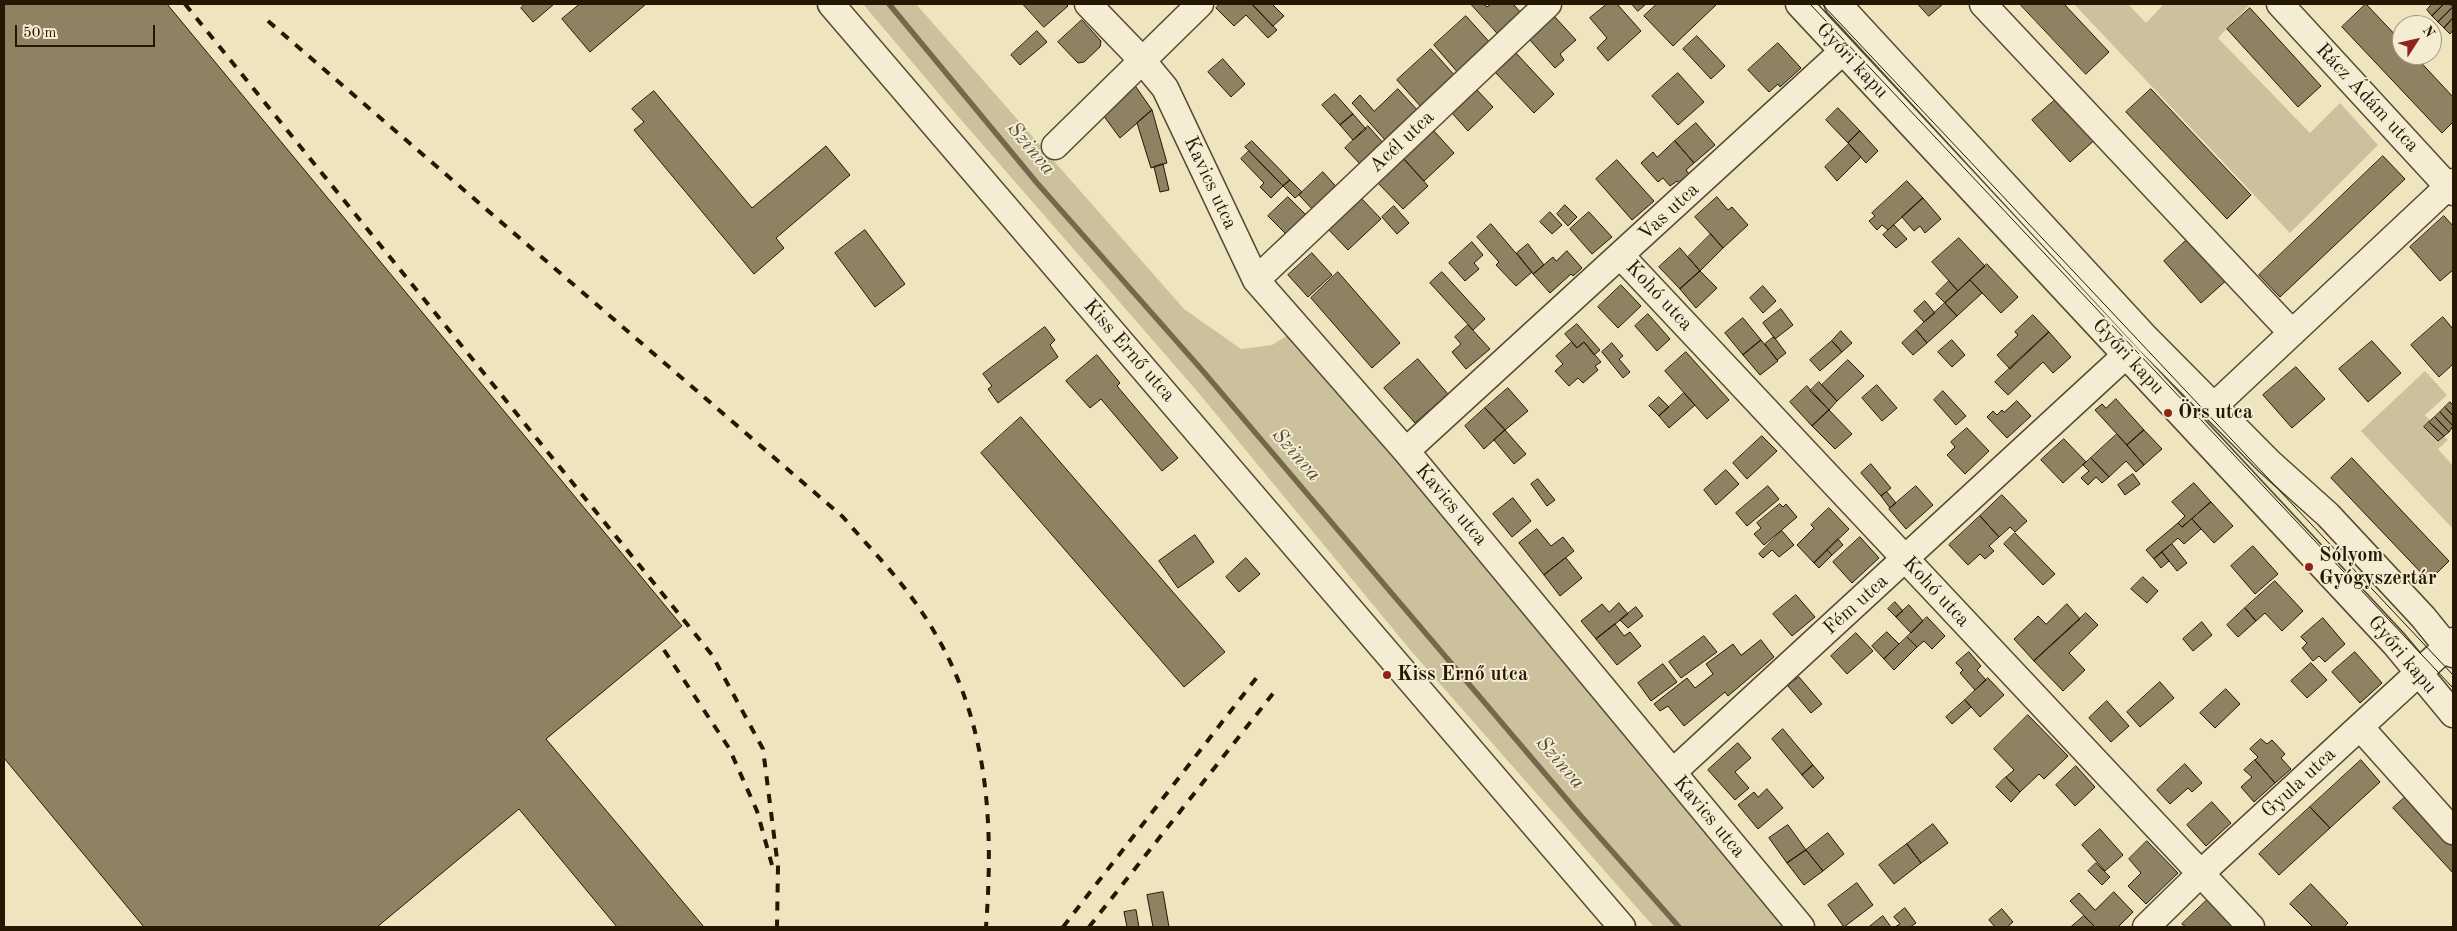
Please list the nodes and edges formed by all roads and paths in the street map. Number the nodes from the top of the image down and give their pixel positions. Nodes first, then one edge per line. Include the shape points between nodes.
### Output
1 (831, 4) edge
2 (1088, 4) edge
3 (1200, 4) edge
4 (1548, 4) edge
5 (1799, 4) edge
6 (1838, 4) edge
7 (1983, 4) edge
8 (2280, 4) edge
9 (1842, 52) junction
10 (1141, 59) junction
11 (1055, 146) dead end
12 (2452, 187) edge
13 (1621, 256) junction
14 (1256, 280) junction
15 (2292, 333) junction
16 (2126, 355) junction
17 (2214, 406) junction
18 (1406, 451) junction
19 (1905, 560) junction
20 (2451, 647) edge
21 (2419, 672) junction
22 (2453, 714) edge
23 (2360, 727) junction
24 (1672, 772) junction
25 (2453, 831) edge
26 (2200, 874) junction
27 (1622, 927) edge
28 (1801, 927) edge
29 (2146, 927) edge
30 (2251, 927) edge

1 - 27 street, Kiss Ernő utca
2 - 10 street, Kavics utca
3 - 10 street
4 - 14 street, Acél utca
5 - 9 street, Győri kapu
6 - 17 street, Győri kapu via 2147,339
7 - 15 street
8 - 12 street, Rácz Ádám utca
9 - 13 street, Vas utca
9 - 16 street, Győri kapu
10 - 11 street
10 - 14 street, Kavics utca via 1165,88
12 - 15 street
13 - 18 street, Vas utca
13 - 19 street, Kohó utca
14 - 18 street, Kavics utca
15 - 17 street
16 - 19 street, Fém utca
16 - 21 street, Győri kapu
17 - 20 street, Győri kapu via 2328,515
18 - 24 street, Kavics utca
19 - 24 street, Fém utca
19 - 26 street, Kohó utca
20 - 21 street, Gyula utca
21 - 22 street, Győri kapu
21 - 23 street, Gyula utca
23 - 25 street
23 - 26 street, Gyula utca
24 - 28 street, Kavics utca
26 - 29 street, Gyula utca
26 - 30 street, Kohó utca

